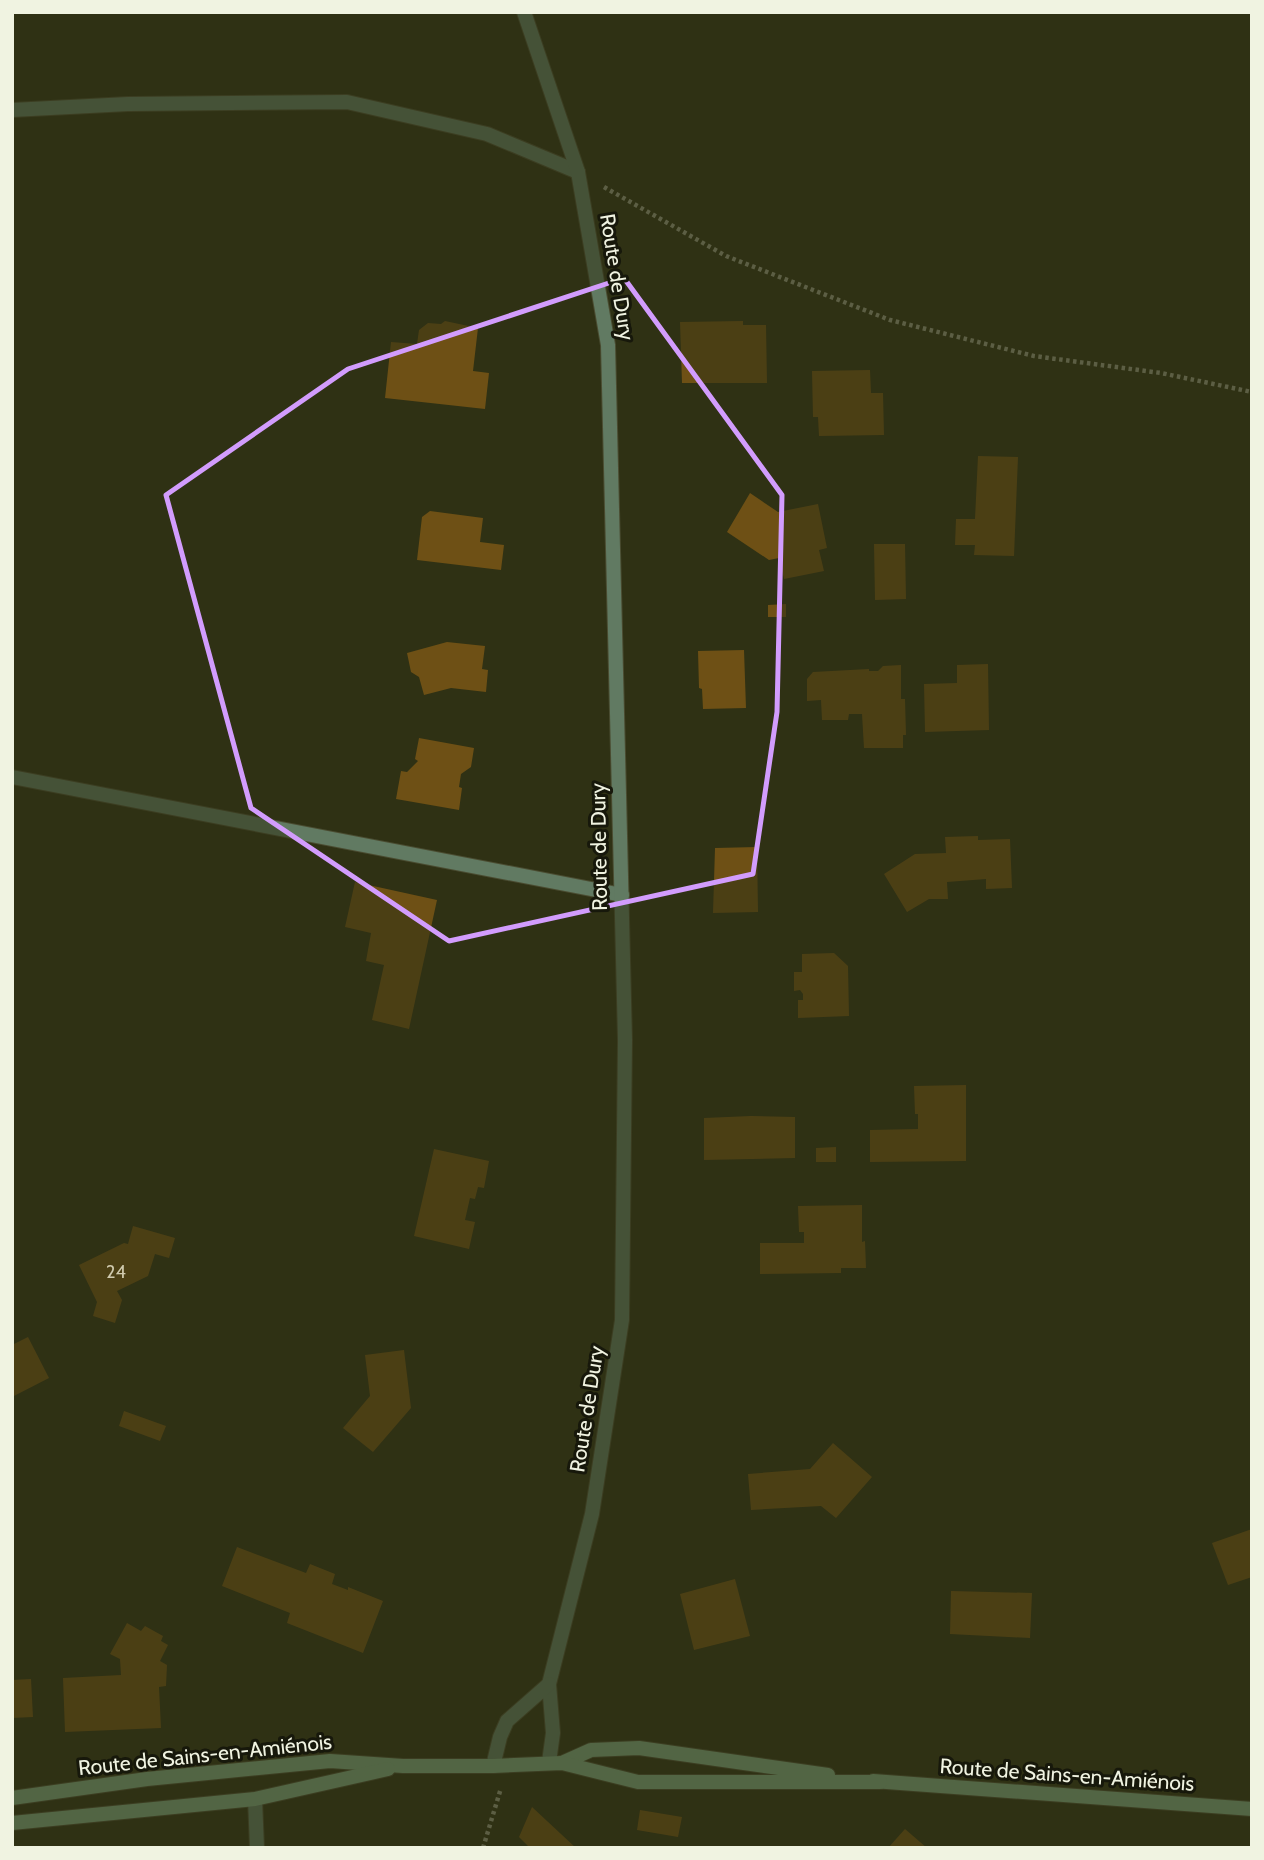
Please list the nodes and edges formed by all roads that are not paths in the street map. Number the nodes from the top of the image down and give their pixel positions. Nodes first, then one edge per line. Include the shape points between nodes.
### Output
1 (524, 13) edge
2 (12, 110) edge
3 (578, 172) junction
4 (12, 777) edge
5 (622, 895) junction
6 (549, 1684) junction
7 (555, 1763) junction
8 (403, 1766) junction
9 (493, 1766) junction
10 (880, 1782) junction
11 (12, 1798) edge
12 (255, 1799) junction
13 (1252, 1809) edge
14 (12, 1823) edge
15 (257, 1848) edge

1 - 3 street, Route de Dury
2 - 3 street via 347,102 487,134
3 - 5 street, Route de Dury via 608,345
4 - 5 street
5 - 6 street, Route de Dury via 622,1320 592,1514
6 - 7 street, Route de Dury
6 - 9 street via 508,1721
7 - 9 main road, Route de Sains-en-Amiénois
7 - 10 main road, Route de Sains-en-Amiénois via 638,1782
7 - 10 main road, Route de Sains-en-Amiénois via 591,1750 639,1748
8 - 9 main road, Route de Sains-en-Amiénois
8 - 11 main road, Route de Sains-en-Amiénois via 330,1761
8 - 12 main road, Route de Sains-en-Amiénois
10 - 13 main road, Route de Sains-en-Amiénois
12 - 14 main road, Route de Sains-en-Amiénois
12 - 15 street

